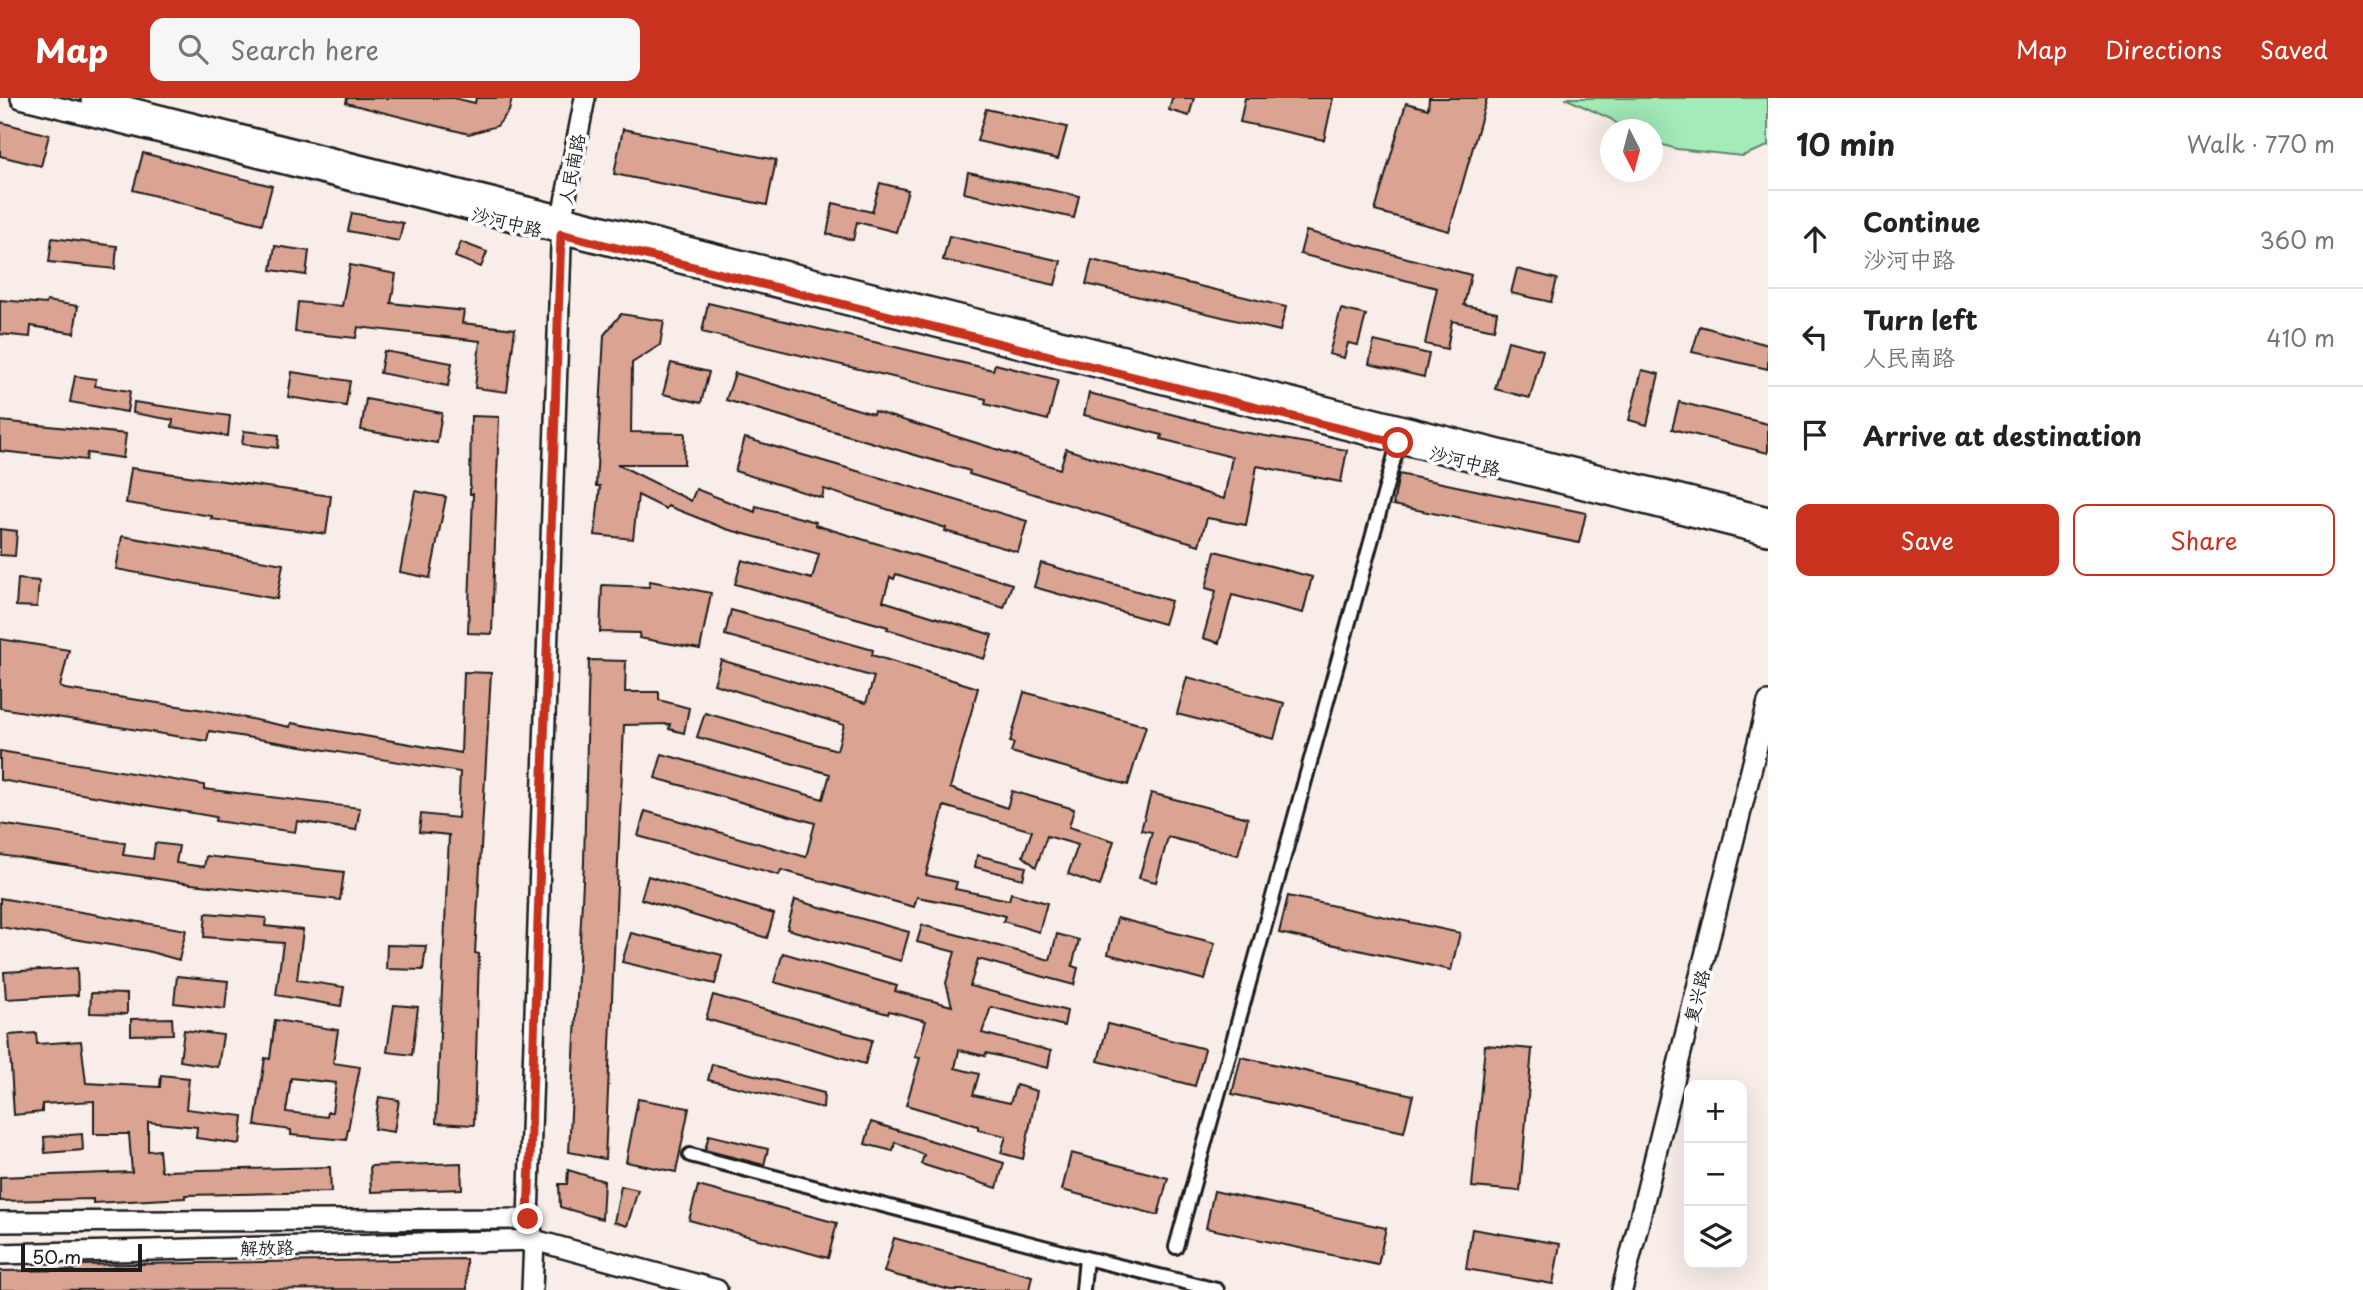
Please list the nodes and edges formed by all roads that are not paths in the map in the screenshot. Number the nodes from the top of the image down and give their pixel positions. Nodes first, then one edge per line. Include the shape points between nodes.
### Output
1 (21, 98) edge
2 (91, 98) edge
3 (585, 98) edge
4 (562, 226) junction
5 (1401, 435) junction
6 (1768, 517) edge
7 (1768, 535) edge
8 (1768, 702) edge
9 (690, 1155) dead end
10 (528, 1219) junction
11 (0, 1222) edge
12 (534, 1240) junction
13 (1177, 1247) dead end
14 (0, 1254) edge
15 (1086, 1258) junction
16 (532, 1290) edge
17 (717, 1290) edge
18 (1083, 1290) edge
19 (1217, 1290) edge
20 (1622, 1290) edge

1 - 4 street, 沙河中路
2 - 4 street, 沙河中路
3 - 4 street, 人民南路
4 - 5 street, 沙河中路
4 - 10 street, 人民南路
5 - 6 street, 沙河中路
5 - 7 street, 沙河中路
5 - 13 street
8 - 20 street, 复兴路
9 - 15 street
10 - 11 street, 解放路
10 - 12 street, 人民南路
12 - 14 street, 解放路
12 - 16 street, 人民南路
12 - 17 street, 解放路
15 - 18 street
15 - 19 street

